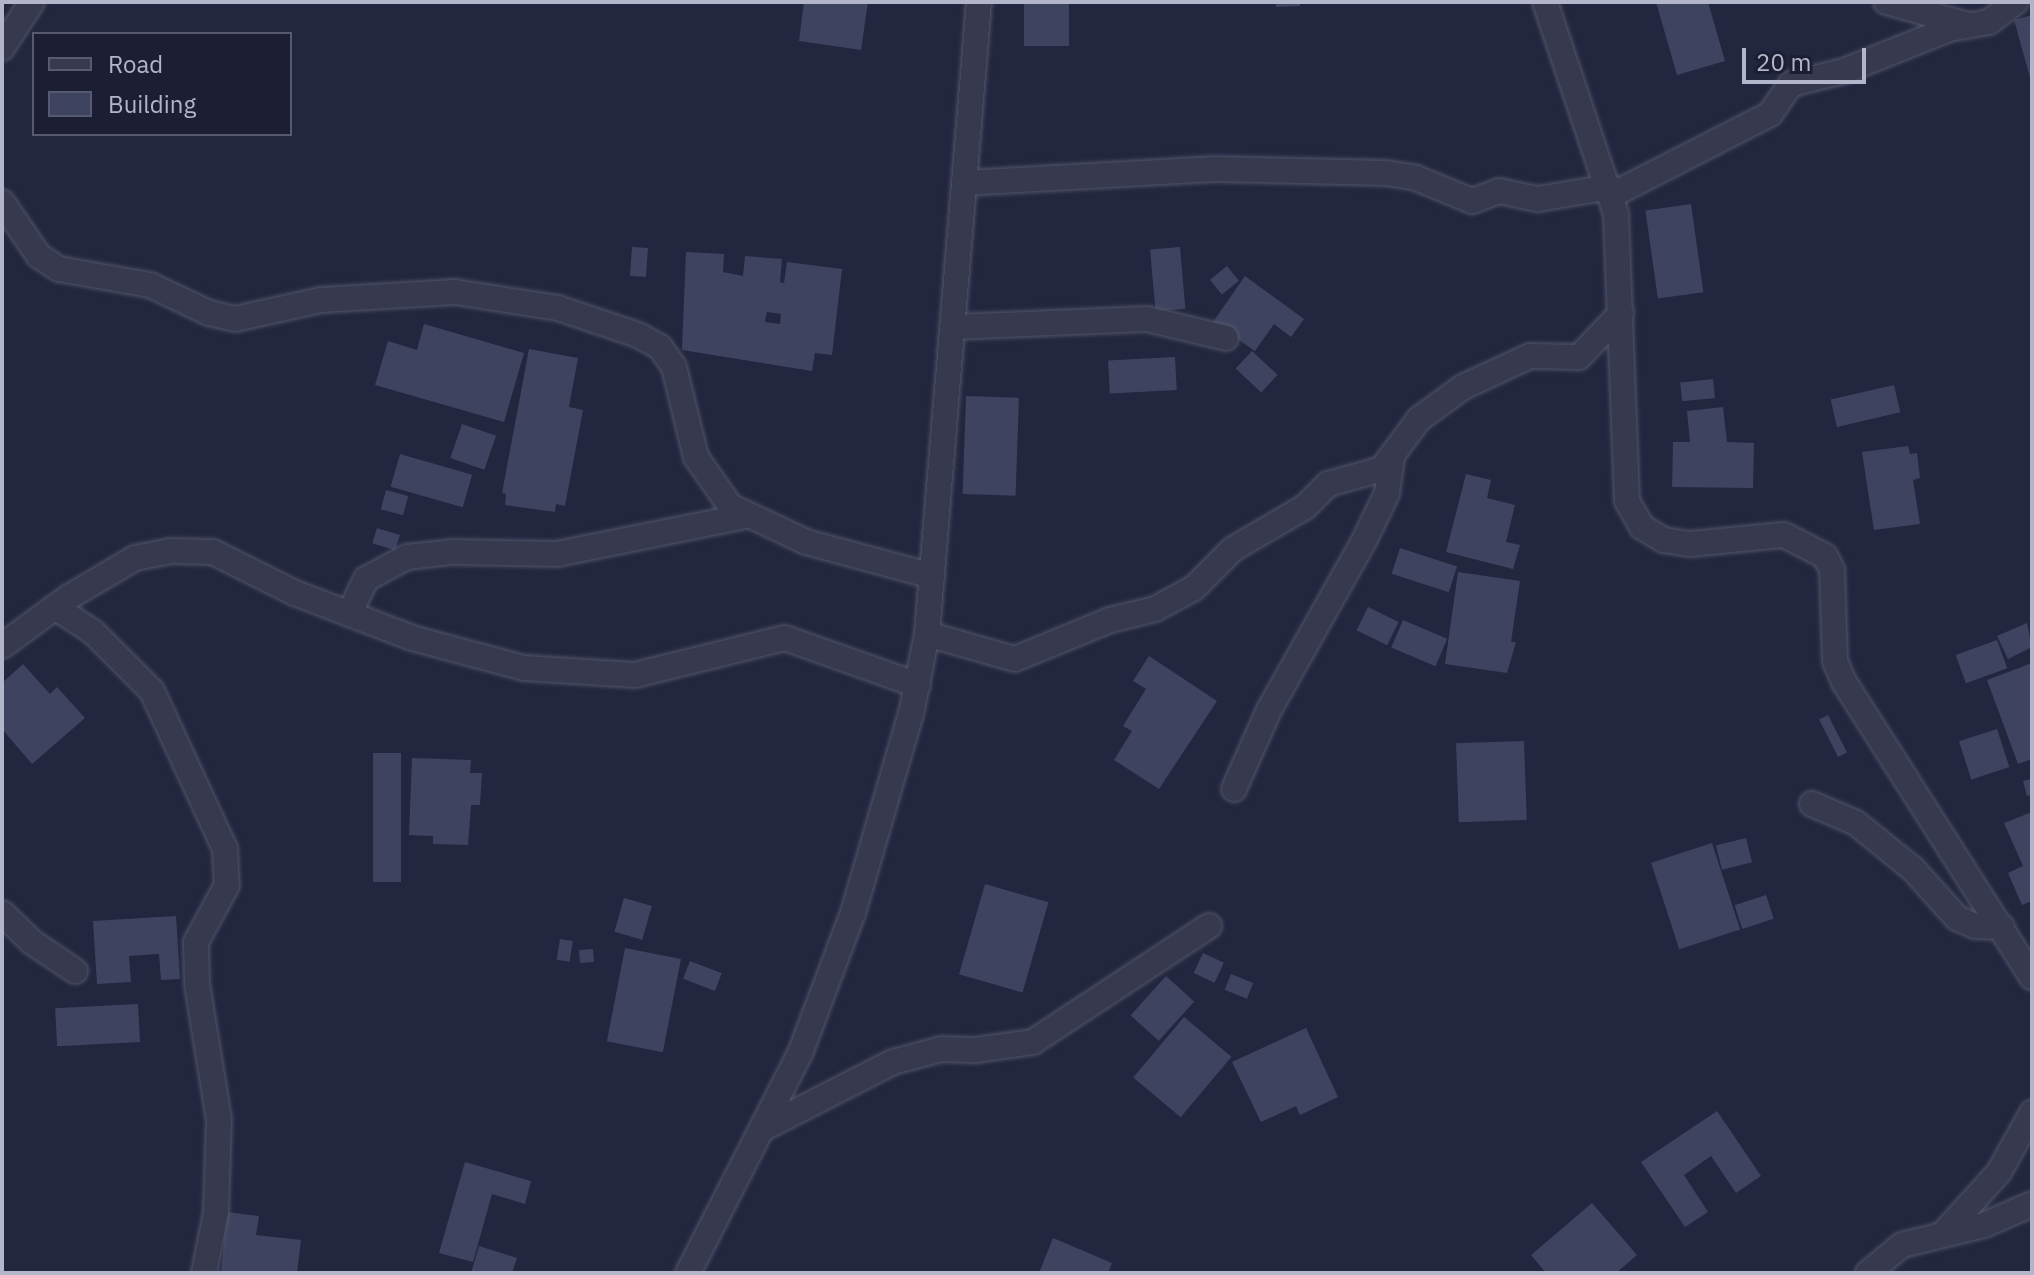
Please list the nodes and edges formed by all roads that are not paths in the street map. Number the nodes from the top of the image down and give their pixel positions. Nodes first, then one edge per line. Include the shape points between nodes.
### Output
1 (32, 2) edge
2 (979, 2) edge
3 (1545, 2) edge
4 (1886, 2) edge
5 (2016, 2) edge
6 (1971, 25) junction
7 (2, 48) edge
8 (965, 183) junction
9 (1611, 191) junction
10 (2, 202) edge
11 (1621, 313) junction
12 (954, 327) junction
13 (1226, 338) dead end
14 (1392, 456) junction
15 (746, 516) junction
16 (932, 576) junction
17 (55, 607) junction
18 (349, 614) junction
19 (927, 634) junction
20 (2, 646) edge
21 (918, 685) junction
22 (1234, 789) dead end
23 (1812, 804) dead end
24 (2, 913) edge
25 (1209, 926) dead end
26 (2002, 927) junction
27 (75, 971) dead end
28 (2032, 977) edge
29 (2032, 1113) edge
30 (762, 1129) junction
31 (2032, 1204) edge
32 (1943, 1234) junction
33 (204, 1273) edge
34 (688, 1273) edge
35 (1868, 1273) edge

1 - 7 street
2 - 8 street
3 - 9 street
4 - 6 street
5 - 6 street via 1994,20
6 - 9 street via 1844,71 1791,84 1770,114
8 - 9 street via 1215,169 1386,173 1416,178 1472,201 1499,191 1538,199
8 - 12 street
9 - 11 street via 1621,250
10 - 15 street via 39,256 59,269 150,285 209,313 235,319 321,300 455,292 558,308 638,335 660,347 674,367 696,457 730,506
11 - 14 street via 1579,357 1530,356 1463,387 1419,419
11 - 26 street via 1627,501 1642,527 1664,540 1690,544 1784,535 1825,556 1832,570 1835,661 1844,682
12 - 13 street via 1147,319
12 - 16 street
14 - 19 street via 1372,474 1328,484 1305,507 1233,549 1194,588 1135,617 1110,620 1015,659
14 - 22 street via 1387,493 1269,710
15 - 16 street via 806,542
15 - 18 street via 557,554 452,552 407,557 366,579
16 - 19 street
17 - 18 street via 135,558 213,552
17 - 20 street
17 - 33 street via 93,632 152,691 225,849 227,885 196,942 197,984 219,1120 216,1212
18 - 21 street via 412,638 524,668 635,675 785,638
19 - 21 street
21 - 30 street via 853,913 801,1051
23 - 26 street via 1856,823 1913,869 1957,918 1975,926
24 - 27 street via 32,942
25 - 30 street via 1033,1042 942,1049 893,1062
26 - 28 street
29 - 32 street via 1999,1172
30 - 34 street
31 - 32 street via 1984,1225
32 - 35 street via 1902,1245

